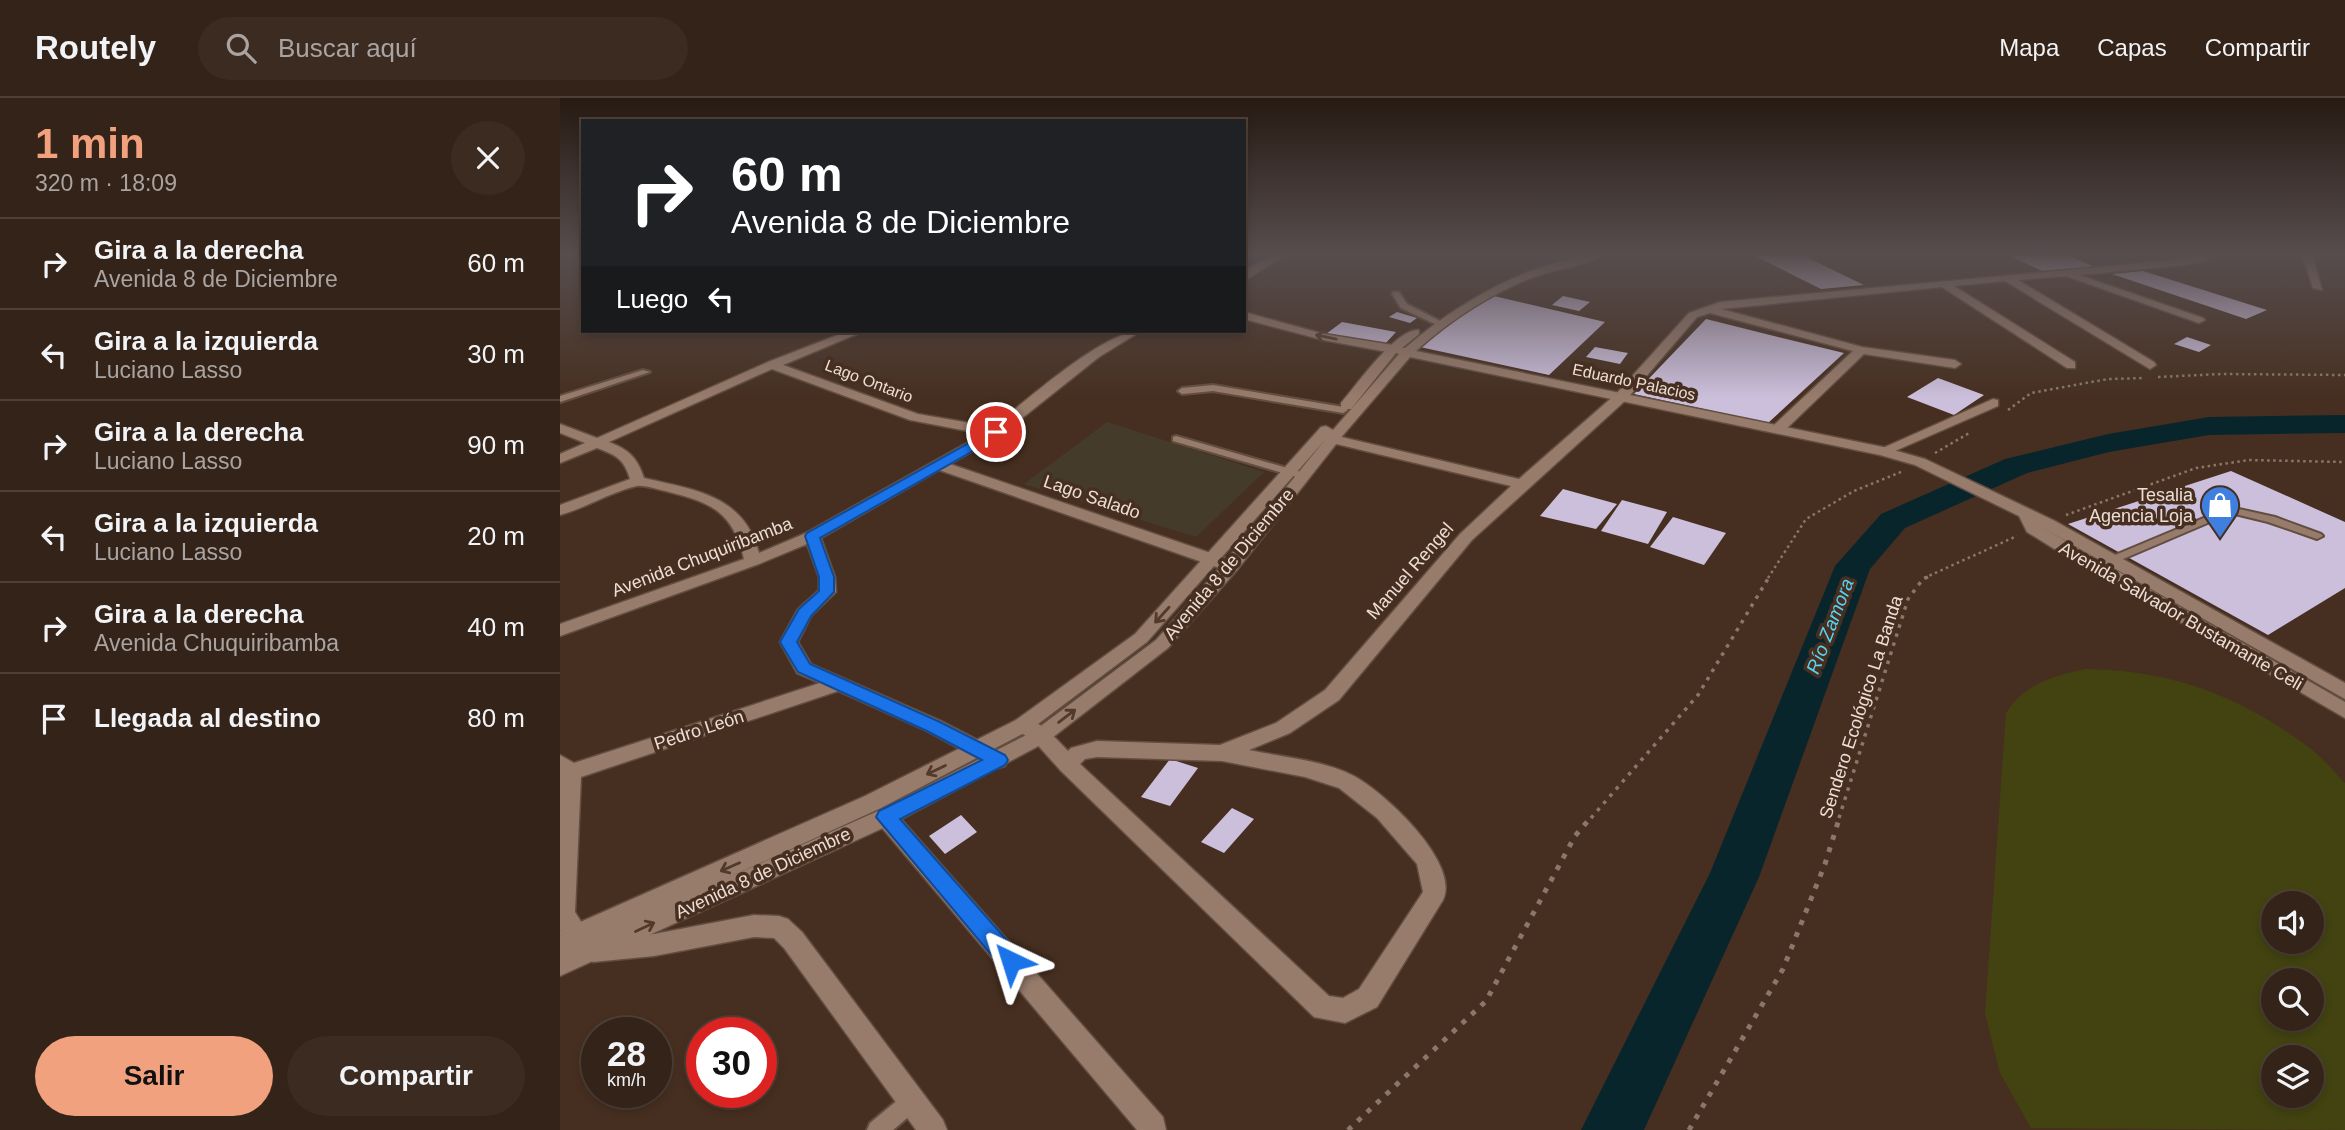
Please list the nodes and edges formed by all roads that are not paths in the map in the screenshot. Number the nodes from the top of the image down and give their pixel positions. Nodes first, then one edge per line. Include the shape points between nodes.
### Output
1 (1402, 302) edge
2 (1461, 302) edge
3 (1476, 302) edge
4 (1743, 302) edge
5 (1972, 302) edge
6 (2047, 302) edge
7 (2147, 302) edge
8 (1707, 308) junction
9 (1246, 316) edge
10 (2199, 320) dead end
11 (1437, 322) junction
12 (853, 333) edge
13 (1132, 333) edge
14 (1861, 350) junction
15 (1401, 351) junction
16 (1955, 364) dead end
17 (772, 365) junction
18 (2071, 365) dead end
19 (2150, 365) dead end
20 (646, 372) dead end
21 (1182, 391) dead end
22 (1621, 397) junction
23 (560, 399) edge
24 (1993, 403) dead end
25 (1342, 410) junction
26 (560, 428) edge
27 (1778, 429) junction
28 (996, 432) junction
29 (1176, 439) dead end
30 (1333, 439) junction
31 (599, 443) junction
32 (1883, 451) junction
33 (560, 459) edge
34 (939, 465) junction
35 (1297, 474) junction
36 (638, 481) junction
37 (1522, 484) junction
38 (560, 510) edge
39 (2029, 518) junction
40 (812, 536) junction
41 (2317, 536) dead end
42 (1213, 559) junction
43 (2112, 560) junction
44 (753, 561) junction
45 (1231, 566) junction
46 (560, 630) edge
47 (838, 684) junction
48 (2345, 691) edge
49 (2345, 711) edge
50 (1032, 731) junction
51 (978, 749) junction
52 (1222, 753) junction
53 (998, 760) junction
54 (1068, 765) junction
55 (564, 770) edge
56 (886, 817) junction
57 (576, 943) edge
58 (560, 965) edge
59 (912, 1101) junction
60 (1153, 1127) dead end
61 (877, 1130) edge
62 (933, 1130) edge

1 - 11 lane
2 - 11 street, Avenida 8 de Diciembre
3 - 11 street, Avenida 8 de Diciembre
4 - 8 street
5 - 18 street
6 - 19 street
7 - 10 street
8 - 14 street
8 - 22 street, Manuel Rengel via 1693,315
15 -> 9 street, Eduardo Palacios via 1323,337
11 - 15 street, Avenida 8 de Diciembre
12 - 17 street
13 - 28 street, Avenida Chuquiribamba via 1095,354
14 - 16 street
14 - 27 street
15 - 22 street, Eduardo Palacios
15 - 25 street, Avenida 8 de Diciembre
15 - 30 street, Avenida 8 de Diciembre
17 - 28 street, Lago Ontario via 915,416
17 - 31 street
20 - 23 lane
21 - 25 lane via 1213,388
22 - 27 street, Eduardo Palacios
22 - 37 street, Manuel Rengel
24 - 32 street
25 - 35 street, Avenida 8 de Diciembre
26 - 31 street
27 - 32 street, Eduardo Palacios
28 - 34 street, Avenida Chuquiribamba
29 - 35 lane
30 - 35 street, Avenida 8 de Diciembre
30 - 37 street
31 - 33 street
31 - 36 street via 623,453
32 - 39 street, Eduardo Palacios via 1956,478
34 - 40 street, Avenida Chuquiribamba
34 - 42 street, Lago Salado
35 - 42 street, Avenida 8 de Diciembre
35 - 45 street, Avenida 8 de Diciembre
36 - 38 street
36 - 44 street via 726,508 743,529
37 - 52 street, Manuel Rengel via 1466,537 1332,695 1283,728
39 - 43 street, Avenida Salvador Bustamante Celi
39 - 49 street, Avenida Salvador Bustamante Celi
40 - 44 street, Avenida Chuquiribamba
40 - 47 street via 827,577 827,592 804,613 789,642 804,668
41 - 43 lane via 2230,510
42 - 45 street, Lago Salado
42 -> 50 street, Avenida 8 de Diciembre via 1141,638
43 - 48 street, Avenida Salvador Bustamante Celi
44 - 46 street, Avenida Chuquiribamba
50 -> 45 street, Avenida 8 de Diciembre via 1161,644
47 - 51 street
47 - 55 street, Pedro León
50 - 51 street, Avenida 8 de Diciembre
50 - 53 street, Avenida 8 de Diciembre
50 - 54 street
51 - 53 street
51 -> 57 street, Avenida 8 de Diciembre
52 - 54 street via 1097,749 1078,753
52 - 54 street via 1306,769 1346,782 1385,812 1428,860 1435,892 1368,998 1345,1011 1323,1008
53 - 56 street, Avenida 8 de Diciembre
55 - 57 street via 563,912
57 -> 56 street, Avenida 8 de Diciembre
56 - 60 street
57 - 58 street, Avenida 8 de Diciembre
57 - 59 street via 654,945 754,926 779,927
59 - 61 lane
59 - 62 street

